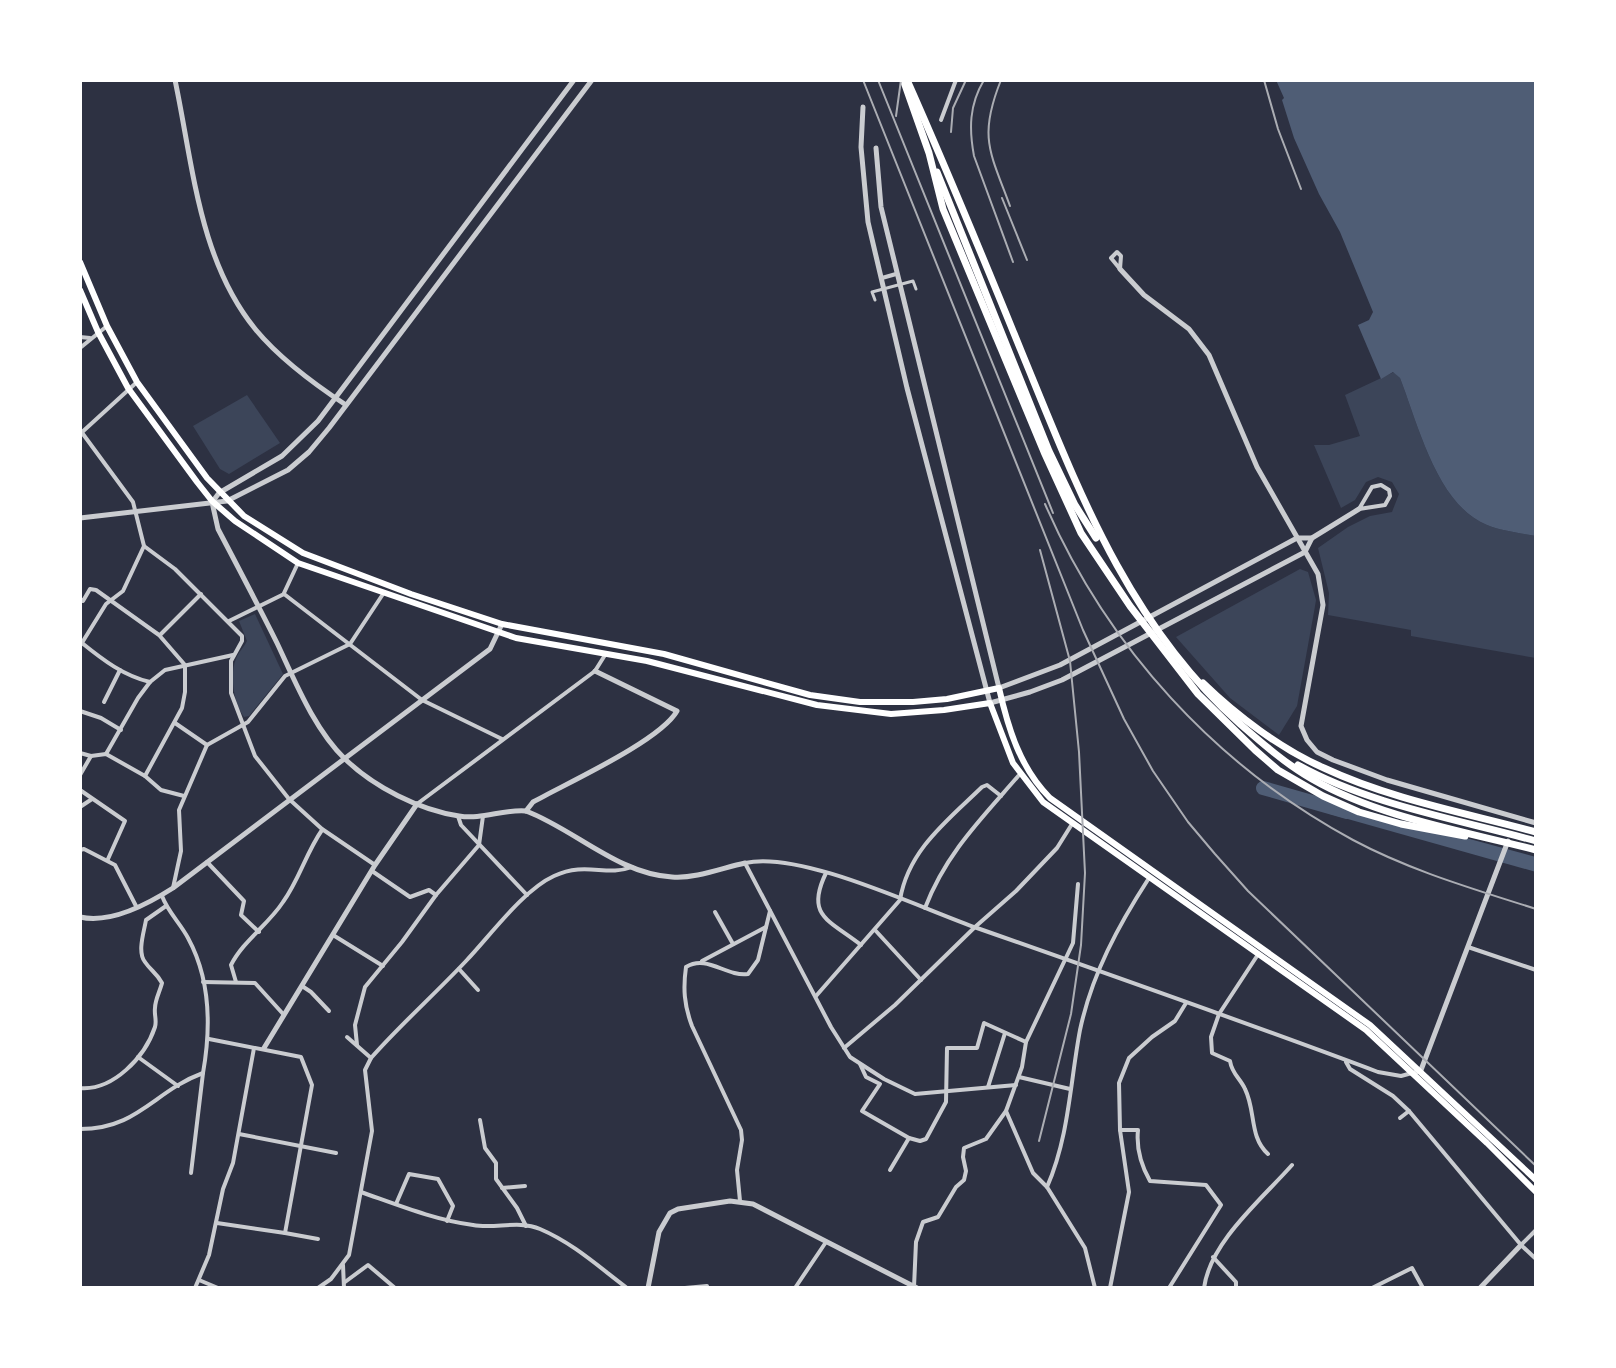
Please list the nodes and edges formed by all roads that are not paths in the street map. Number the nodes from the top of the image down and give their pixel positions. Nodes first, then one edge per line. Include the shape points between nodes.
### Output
1 (175, 80) edge
2 (574, 80) edge
3 (592, 80) edge
4 (904, 80) edge
5 (956, 80) edge
6 (863, 107) dead end
7 (941, 120) dead end
8 (876, 148) dead end
9 (80, 262) edge
10 (1120, 269) dead end
11 (896, 274) junction
12 (882, 278) junction
13 (916, 289) dead end
14 (80, 290) edge
15 (875, 300) dead end
16 (107, 326) junction
17 (98, 332) junction
18 (80, 337) edge
19 (90, 338) junction
20 (80, 348) edge
21 (137, 382) junction
22 (128, 388) junction
23 (334, 397) junction
24 (346, 405) junction
25 (81, 432) edge
26 (219, 493) junction
27 (212, 501) junction
28 (227, 501) junction
29 (1072, 507) junction
30 (1359, 509) junction
31 (135, 513) junction
32 (80, 518) edge
33 (1297, 538) junction
34 (1312, 538) junction
35 (144, 546) junction
36 (1305, 552) junction
37 (80, 563) edge
38 (298, 563) junction
39 (80, 578) edge
40 (201, 594) junction
41 (284, 594) junction
42 (383, 594) junction
43 (80, 599) edge
44 (113, 600) junction
45 (259, 606) junction
46 (1152, 617) junction
47 (229, 621) junction
48 (1143, 623) junction
49 (502, 624) junction
50 (1156, 632) junction
51 (499, 633) junction
52 (159, 635) junction
53 (350, 644) junction
54 (81, 645) edge
55 (606, 653) junction
56 (233, 655) junction
57 (185, 665) junction
58 (120, 670) junction
59 (595, 671) junction
60 (291, 673) junction
61 (150, 682) junction
62 (999, 688) junction
63 (986, 691) junction
64 (422, 700) junction
65 (1002, 700) junction
66 (104, 702) dead end
67 (990, 703) junction
68 (80, 711) edge
69 (1233, 718) junction
70 (175, 723) junction
71 (242, 726) junction
72 (121, 730) junction
73 (502, 739) junction
74 (207, 745) junction
75 (80, 753) edge
76 (106, 754) junction
77 (91, 756) junction
78 (345, 759) junction
79 (1020, 774) junction
80 (80, 775) edge
81 (145, 776) junction
82 (80, 790) edge
83 (184, 796) junction
84 (1001, 796) junction
85 (92, 799) junction
86 (289, 799) junction
87 (417, 804) junction
88 (80, 807) edge
89 (526, 811) junction
90 (458, 816) junction
91 (483, 816) junction
92 (1516, 817) junction
93 (1536, 823) edge
94 (1072, 824) junction
95 (322, 829) junction
96 (1536, 832) edge
97 (1536, 841) edge
98 (479, 845) junction
99 (1519, 846) junction
100 (80, 850) edge
101 (1534, 850) edge
102 (108, 859) junction
103 (207, 862) junction
104 (745, 863) junction
105 (632, 867) junction
106 (374, 868) junction
107 (826, 873) junction
108 (1149, 878) junction
109 (1078, 884) dead end
110 (173, 888) junction
111 (436, 895) junction
112 (527, 895) junction
113 (162, 896) junction
114 (900, 900) junction
115 (136, 906) junction
116 (166, 906) junction
117 (925, 908) junction
118 (770, 909) junction
119 (715, 912) dead end
120 (80, 917) edge
121 (766, 927) junction
122 (975, 927) junction
123 (875, 930) junction
124 (259, 932) junction
125 (333, 935) junction
126 (733, 944) junction
127 (861, 945) junction
128 (1468, 947) junction
129 (1257, 956) junction
130 (1067, 958) junction
131 (702, 961) junction
132 (383, 966) junction
133 (459, 969) junction
134 (1536, 970) edge
135 (1098, 971) junction
136 (921, 980) junction
137 (203, 982) junction
138 (236, 982) junction
139 (302, 986) junction
140 (478, 990) dead end
141 (816, 996) junction
142 (1186, 1003) junction
143 (329, 1011) dead end
144 (1219, 1014) junction
145 (284, 1015) junction
146 (1005, 1033) junction
147 (347, 1037) dead end
148 (209, 1039) junction
149 (1026, 1042) junction
150 (357, 1045) junction
151 (254, 1048) junction
152 (264, 1048) junction
153 (844, 1048) junction
154 (137, 1056) junction
155 (371, 1058) junction
156 (1345, 1060) junction
157 (859, 1063) junction
158 (1421, 1070) junction
159 (203, 1073) junction
160 (1412, 1073) junction
161 (1019, 1077) junction
162 (1016, 1085) junction
163 (178, 1086) junction
164 (988, 1087) junction
165 (80, 1088) edge
166 (1070, 1089) junction
167 (945, 1091) junction
168 (1006, 1111) junction
169 (1409, 1111) junction
170 (1400, 1118) dead end
171 (480, 1120) dead end
172 (80, 1129) edge
173 (1120, 1130) junction
174 (239, 1134) junction
175 (909, 1138) junction
176 (301, 1146) junction
177 (336, 1153) dead end
178 (1268, 1154) dead end
179 (1292, 1165) dead end
180 (890, 1170) dead end
181 (191, 1173) dead end
182 (1536, 1180) edge
183 (525, 1186) dead end
184 (1047, 1187) junction
185 (502, 1188) junction
186 (361, 1192) junction
187 (1536, 1192) edge
188 (740, 1201) junction
189 (396, 1204) junction
190 (447, 1221) junction
191 (217, 1223) junction
192 (526, 1226) junction
193 (1536, 1230) edge
194 (285, 1233) junction
195 (318, 1239) dead end
196 (826, 1242) junction
197 (1521, 1245) junction
198 (1213, 1257) junction
199 (1536, 1259) edge
200 (343, 1263) junction
201 (199, 1280) junction
202 (344, 1285) edge
203 (707, 1286) edge
204 (916, 1287) edge
205 (195, 1288) edge
206 (218, 1288) edge
207 (318, 1288) edge
208 (395, 1288) edge
209 (627, 1288) edge
210 (648, 1288) edge
211 (685, 1288) edge
212 (795, 1288) edge
213 (1095, 1288) edge
214 (1110, 1288) edge
215 (1169, 1288) edge
216 (1204, 1288) edge
217 (1236, 1288) edge
218 (1372, 1288) edge
219 (1423, 1288) edge
220 (1480, 1288) edge

1 - 23 street via 210,246 231,293 275,350
2 - 23 street
3 - 24 street
4 - 29 highway
4 - 69 highway via 1105,547 1171,651
5 - 7 street
6 - 12 street via 865,198
8 - 11 street via 879,198
9 - 16 main road
10 - 33 street via 1181,322 1209,355 1257,467
11 - 12 street
11 - 62 street
12 - 63 street
13 - 15 street via 913,281 872,292
14 - 17 main road
16 - 17 street
16 - 21 main road
17 - 19 street
17 - 22 main road
18 - 19 street
19 - 20 street
21 - 22 street
21 - 26 main road
22 - 25 street
22 - 27 main road
23 - 24 street
23 - 26 street via 282,456
24 - 28 street via 296,464
25 - 31 street via 133,502
26 - 27 street
26 - 28 main road
27 - 28 street
27 - 31 street
27 - 38 main road
27 - 45 street via 218,529
28 - 49 main road via 303,553
29 - 46 highway
29 - 48 highway via 1094,555
30 - 30 street via 1372,487 1389,490 1385,505
30 - 34 street
31 - 32 street
31 - 35 street
33 - 34 street
33 - 36 street
33 - 46 street
34 - 36 street
35 - 40 street
35 - 44 street via 127,584
36 - 50 street
36 - 92 street via 1318,574 1323,605 1301,726 1307,740 1317,752 1387,780
37 - 39 street
38 - 41 street
38 - 42 main road
40 - 47 street
40 - 52 street
41 - 45 street
41 - 53 street
42 - 51 main road
42 - 53 street
43 - 44 street via 90,589
44 - 52 street
44 - 54 street
45 - 47 street
45 - 60 street
46 - 48 street
46 - 50 highway
47 - 56 street via 242,641
48 - 50 highway
48 - 62 street via 1053,669
49 - 51 street
49 - 63 main road via 664,654 845,701 930,701
50 - 65 street via 1062,680
50 - 96 highway via 1207,687 1273,739 1324,769
50 - 99 highway via 1198,694 1278,770 1334,802 1401,824
51 - 55 main road
51 - 64 street via 490,649
52 - 57 street
53 - 60 street
53 - 64 street
54 - 58 street
55 - 59 street
55 - 67 main road via 830,708 907,714
56 - 57 street
56 - 71 street via 231,693
57 - 61 street via 165,670
57 - 70 street via 185,692
58 - 61 street
58 - 66 street
59 - 73 street
59 - 89 street via 677,711 652,737 533,802
60 - 71 street
60 - 78 street
61 - 72 street
62 - 63 main road
62 - 65 main road
63 - 67 street
64 - 73 street
64 - 78 street
65 - 67 street
65 - 158 main road via 1026,768 1056,803 1370,1025
67 - 79 main road
68 - 72 street
69 - 97 highway via 1300,766 1347,788
69 - 99 highway via 1293,767 1336,792
70 - 74 street
70 - 81 street
71 - 74 street
71 - 86 street via 255,756
72 - 76 street
73 - 87 street
74 - 83 street
75 - 77 street
76 - 77 street
76 - 81 street
77 - 80 street
78 - 86 street
78 - 87 street
79 - 84 street
79 - 94 main road via 1043,802
81 - 83 street via 161,790
82 - 85 street
83 - 110 street
84 - 114 street via 982,787 923,844 902,884
84 - 117 street via 971,828 935,882
85 - 88 street
85 - 102 street via 125,821
86 - 95 street
86 - 103 street
87 - 90 street
87 - 106 street
89 - 91 street
89 - 105 street
90 - 91 street
90 - 98 street
91 - 98 street
92 - 93 street
92 - 128 street
94 - 108 main road
94 - 122 street via 1057,848
95 - 106 street
95 - 124 street via 296,882
98 - 111 street
98 - 112 street
99 - 101 highway
100 - 102 street
102 - 115 street
103 - 110 street
103 - 124 street via 244,901 241,915
104 - 105 street via 673,877
104 - 107 street via 782,862
104 - 118 street
105 - 112 street via 620,872 581,867 556,875
106 - 111 street via 410,897 429,890
106 - 125 street
107 - 114 street
107 - 127 street via 816,902 823,916
108 - 129 main road
108 - 135 street
109 - 130 street
110 - 113 street
111 - 132 street
112 - 133 street
113 - 115 street
113 - 116 street
114 - 117 street
114 - 123 street
115 - 120 street via 102,920
116 - 137 street via 189,939
116 - 154 street via 146,920 140,956 162,983 155,1027
117 - 122 street
118 - 121 street
118 - 141 street
119 - 126 street
121 - 126 street
121 - 131 street via 758,960 748,974
122 - 130 street
122 - 136 street
123 - 127 street
123 - 136 street
124 - 138 street via 231,965
125 - 132 street
125 - 139 street
126 - 131 street
127 - 141 street
128 - 134 street
128 - 158 street
129 - 144 street
129 - 160 main road via 1366,1030
130 - 135 street
130 - 149 street
131 - 188 street via 686,967 684,999 741,1130
132 - 150 street via 361,996
133 - 140 street
133 - 155 street
135 - 142 street
135 - 166 street
136 - 153 street
137 - 138 street
137 - 148 street
138 - 145 street via 255,983
139 - 143 street
139 - 145 street
141 - 153 street
142 - 144 street
142 - 173 street via 1175,1021 1129,1058 1119,1083
144 - 156 street
144 - 178 street via 1212,1053 1230,1061 1252,1109 1259,1146
145 - 152 street
146 - 149 street
146 - 164 street
146 - 167 street via 984,1023 977,1048 947,1048
147 - 150 street
148 - 151 street
148 - 159 street
149 - 161 street
150 - 155 street
151 - 152 street
151 - 174 street
152 - 176 street via 301,1057 312,1085
153 - 157 street
154 - 163 street
154 - 165 street via 107,1084
155 - 186 street via 365,1070 372,1131
156 - 160 street via 1378,1072
156 - 169 street
157 - 167 street via 915,1094
157 - 175 street via 866,1077 880,1084 862,1111
158 - 160 street
158 - 182 main road
159 - 163 street
159 - 181 street
160 - 187 main road
161 - 162 street
161 - 166 street
162 - 164 street
162 - 168 street
163 - 172 street via 120,1124
164 - 167 street
166 - 184 street via 1067,1126
167 - 175 street via 946,1102 926,1139
168 - 184 street via 1026,1159
168 - 204 street via 986,1139 964,1148 964,1180 938,1217 923,1222 916,1242
169 - 170 street
169 - 197 street
171 - 185 street
173 - 214 street via 1129,1192
173 - 215 street via 1138,1130 1137,1145 1150,1181 1206,1185 1221,1205
174 - 176 street
174 - 191 street
175 - 180 street
176 - 177 street
176 - 194 street
179 - 198 street
183 - 185 street
184 - 213 street via 1085,1248
185 - 192 street
186 - 189 street
186 - 200 street
188 - 196 street
188 - 210 street via 670,1213 659,1232
189 - 190 street
189 - 190 street via 409,1174 438,1179 453,1206
190 - 192 street via 490,1230
191 - 194 street
191 - 201 street
192 - 209 street via 572,1246
193 - 197 street
194 - 195 street
196 - 204 street
196 - 212 street
197 - 199 street
197 - 220 street
198 - 216 street
198 - 217 street
200 - 202 street
200 - 207 street
201 - 205 street
201 - 206 street
202 - 208 street via 368,1265
203 - 211 street
218 - 219 street via 1412,1268

